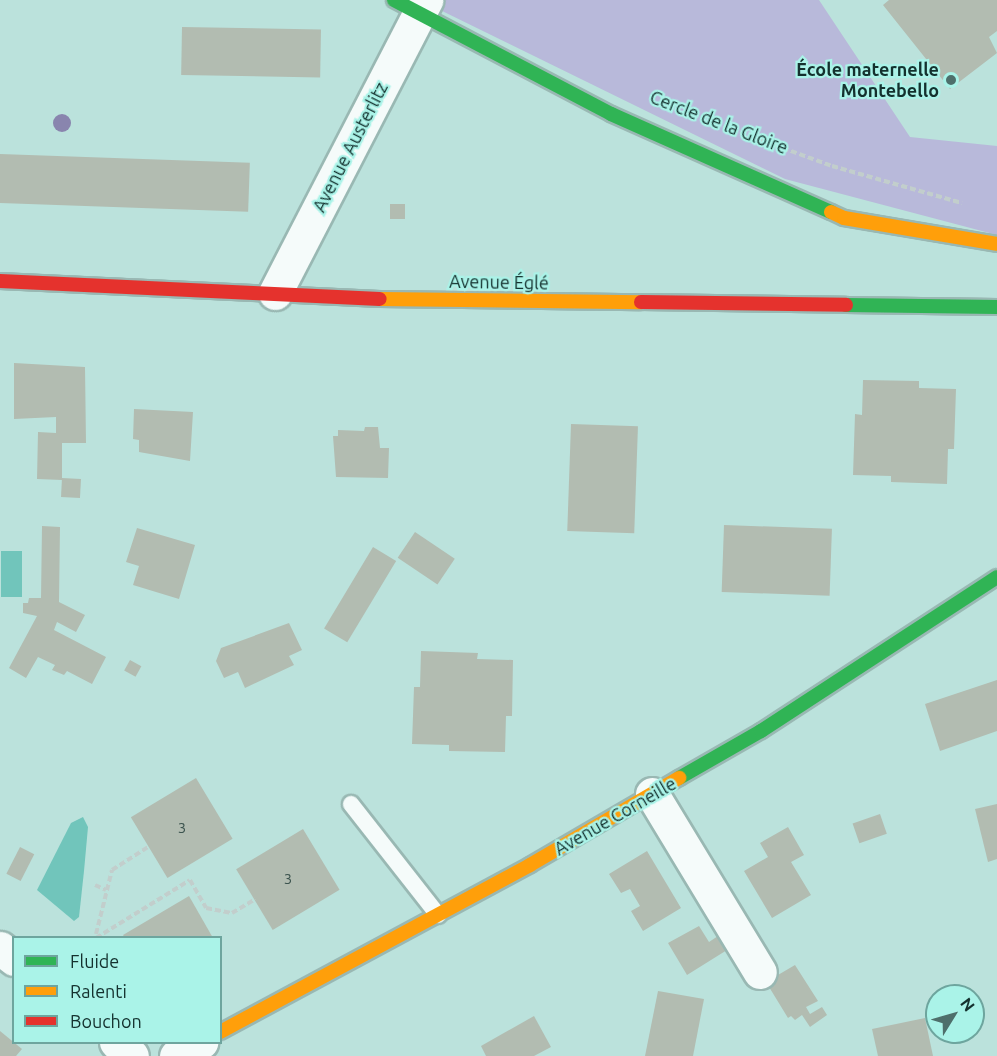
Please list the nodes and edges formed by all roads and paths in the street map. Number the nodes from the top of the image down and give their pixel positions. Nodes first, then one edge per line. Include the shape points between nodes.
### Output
1 (413, 4) edge
2 (713, 122) dead end
3 (973, 206) dead end
4 (997, 244) edge
5 (0, 281) edge
6 (275, 293) junction
7 (997, 307) edge
8 (997, 577) edge
9 (652, 794) junction
10 (351, 804) dead end
11 (148, 847) dead end
12 (95, 885) dead end
13 (106, 890) junction
14 (255, 899) dead end
15 (438, 915) junction
16 (96, 936) edge
17 (0, 948) edge
18 (12, 957) edge
19 (760, 972) dead end
20 (222, 1031) edge
21 (118, 1044) edge
22 (197, 1044) edge
23 (132, 1056) edge
24 (176, 1056) edge

1 - 4 street via 611,114 844,218
1 - 6 street, Avenue Austerlitz
2 - 3 path, Cercle de la Gloire via 832,166
5 - 6 street, Avenue Églé
6 - 7 street, Avenue Églé via 376,299
8 - 9 street, Avenue Corneille via 761,730
9 - 15 street, Avenue Corneille
9 - 19 street
10 - 15 lane
11 - 13 path via 112,870
12 - 13 path
13 - 16 path
14 - 16 path via 232,913 206,908 190,880
15 - 20 street, Avenue Corneille
17 - 18 street
21 - 23 street
22 - 24 street

